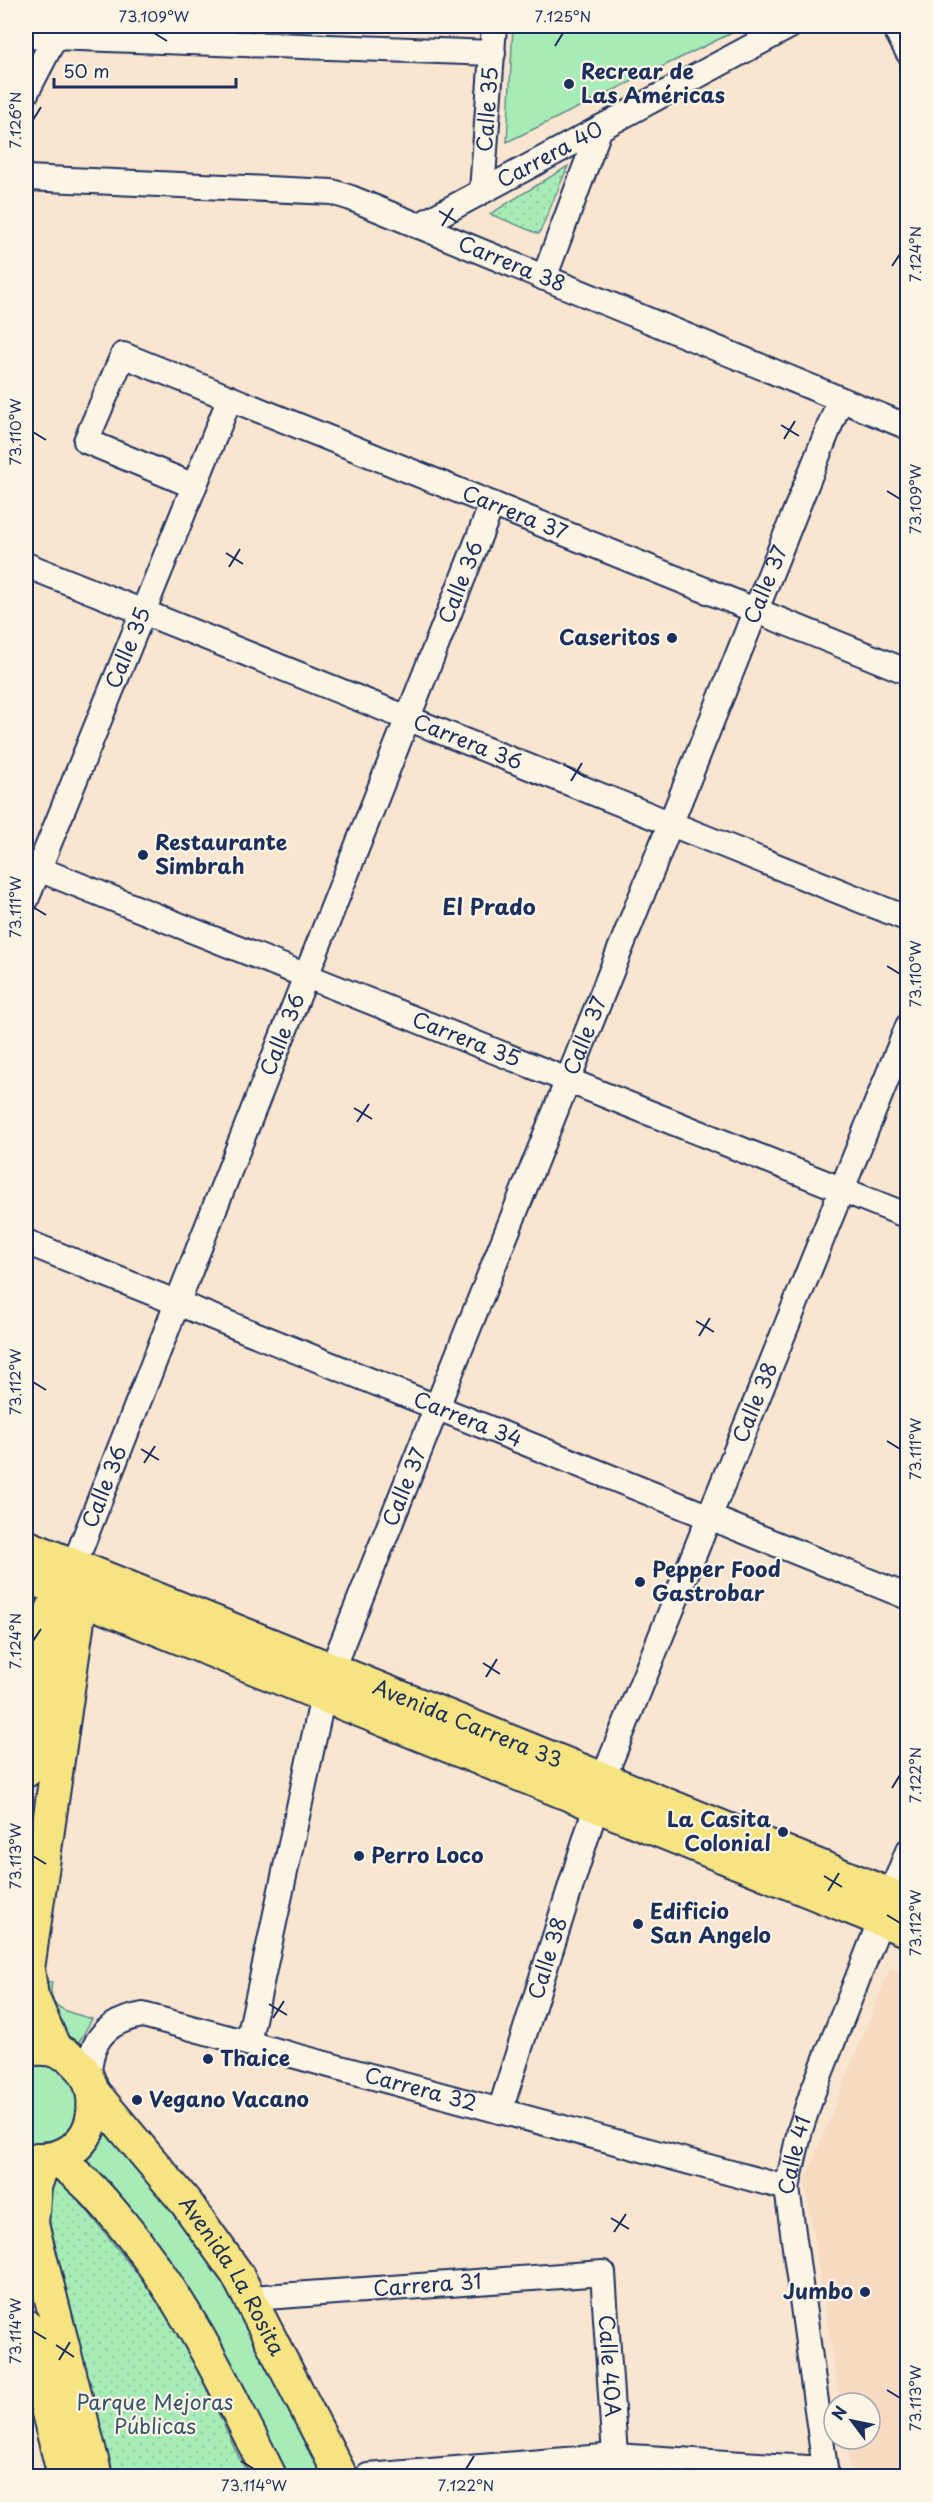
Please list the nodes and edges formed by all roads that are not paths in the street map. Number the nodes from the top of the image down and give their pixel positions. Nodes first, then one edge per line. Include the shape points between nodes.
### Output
1 (494, 26) edge
2 (894, 26) edge
3 (783, 28) edge
4 (55, 31) edge
5 (26, 36) edge
6 (908, 52) edge
7 (493, 53) junction
8 (26, 93) edge
9 (600, 128) junction
10 (26, 178) edge
11 (482, 191) junction
12 (418, 226) junction
13 (544, 278) junction
14 (230, 398) junction
15 (840, 400) junction
16 (908, 427) edge
17 (194, 486) junction
18 (492, 504) junction
19 (26, 565) edge
20 (756, 611) junction
21 (143, 613) junction
22 (908, 672) edge
23 (407, 719) junction
24 (671, 824) junction
25 (32, 866) edge
26 (26, 900) edge
27 (908, 920) edge
28 (305, 975) junction
29 (908, 1026) edge
30 (568, 1080) junction
31 (841, 1189) junction
32 (908, 1216) edge
33 (26, 1242) edge
34 (176, 1303) junction
35 (437, 1407) junction
36 (709, 1517) junction
37 (26, 1546) edge
38 (26, 1575) edge
39 (70, 1579) junction
40 (908, 1597) edge
41 (327, 1683) junction
42 (26, 1771) edge
43 (600, 1793) junction
44 (908, 1851) edge
45 (896, 1912) edge
46 (248, 2043) junction
47 (26, 2050) edge
48 (56, 2051) junction
49 (91, 2086) junction
50 (500, 2111) junction
51 (41, 2158) edge
52 (787, 2188) junction
53 (603, 2273) joint
54 (251, 2298) junction
55 (26, 2326) edge
56 (615, 2456) junction
57 (826, 2473) edge
58 (64, 2476) edge
59 (96, 2476) edge
60 (270, 2476) edge
61 (341, 2476) edge
62 (368, 2476) edge

1 - 7 street, Calle 35
2 - 6 street
3 - 9 street, Carrera 40
4 - 5 street
4 - 7 street
4 - 8 street
7 - 11 street, Calle 35
9 - 11 street, Carrera 40
9 - 13 street
10 - 12 street, Carrera 38 via 332,192
11 - 12 street, Carrera 40
12 - 13 street, Carrera 38
13 - 15 street, Carrera 38
14 - 17 street, Calle 35
14 - 17 street, Carrera 37 via 123,355 87,441
14 - 18 street, Carrera 37
15 - 16 street, Carrera 38
15 - 20 street, Calle 37
17 - 21 street, Calle 35
18 - 20 street, Carrera 37
18 - 23 street, Calle 36
19 - 21 street, Carrera 36
20 - 22 street, Carrera 37
20 - 24 street, Calle 37
21 - 23 street, Carrera 36
21 - 25 street, Calle 35
23 - 24 street, Carrera 36
23 - 28 street, Calle 36
24 - 27 street, Carrera 36
24 - 30 street, Calle 37
25 - 26 street, Calle 35
25 - 28 street, Carrera 35
28 - 30 street, Carrera 35
28 - 34 street, Calle 36
29 - 31 street, Calle 38
30 - 31 street, Carrera 35
30 - 35 street, Calle 37
31 - 32 street, Carrera 35
31 - 36 street, Calle 38
33 - 34 street, Carrera 34
34 - 35 street, Carrera 34
34 - 39 street, Calle 36
35 - 36 street, Carrera 34
35 - 41 street, Calle 37
36 - 40 street, Carrera 34
36 - 43 street, Calle 38
37 - 39 main road, Avenida Carrera 33
38 - 39 main road, Avenida Carrera 33
39 - 41 main road, Avenida Carrera 33
39 - 42 main road via 52,1610
39 - 48 main road via 78,1620 28,1969 32,1996
41 - 43 main road, Avenida Carrera 33
41 - 46 street, Calle 37
43 - 45 main road, Avenida Carrera 33
43 - 50 street, Calle 38
44 - 45 street, Calle 41
45 - 52 street, Calle 41 via 812,2094
46 - 49 street, Carrera 32 via 143,2016 125,2018 101,2034 93,2048 89,2062
46 - 50 street, Carrera 32
47 - 48 main road
48 - 49 main road, Avenida La Rosita via 80,2066
49 - 51 main road via 95,2110 82,2140 69,2151
49 - 54 main road, Avenida La Rosita via 187,2204
50 - 52 street, Carrera 32
51 - 59 main road via 32,2224
51 - 60 main road via 74,2171 135,2239 200,2339
52 - 57 street, Calle 41
53 - 54 street, Carrera 31
53 - 56 street, Calle 40A
54 - 61 main road, Avenida La Rosita
55 - 58 main road
56 - 57 street
56 - 62 street

